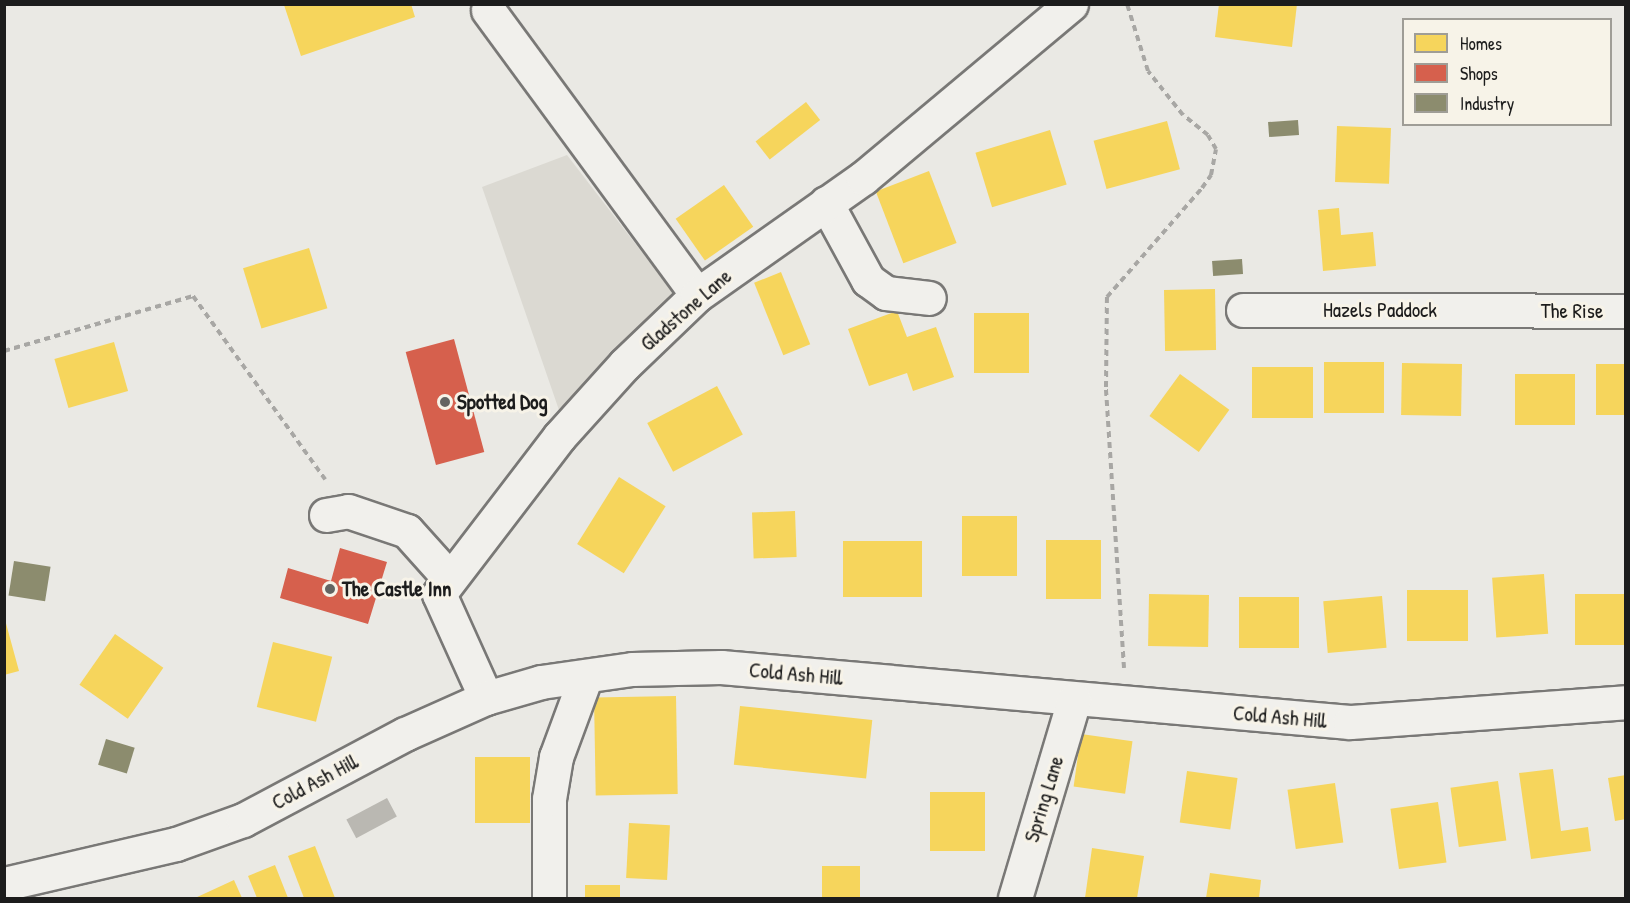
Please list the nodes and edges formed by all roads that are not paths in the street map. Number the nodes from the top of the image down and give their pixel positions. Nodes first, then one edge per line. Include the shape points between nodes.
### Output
1 (1071, 4) edge
2 (488, 10) dead end
3 (826, 203) junction
4 (697, 295) junction
5 (929, 298) dead end
6 (1243, 310) dead end
7 (1518, 311) joint
8 (1626, 311) edge
9 (337, 513) road end
10 (450, 579) junction
11 (586, 676) junction
12 (486, 698) junction
13 (1074, 700) junction
14 (1626, 702) edge
15 (4, 884) edge
16 (549, 898) edge
17 (1015, 898) edge

1 - 3 street, Gladstone Lane via 863,178
2 - 4 street
3 - 4 street, Gladstone Lane
3 - 5 street via 868,280 886,293
4 - 10 street, Gladstone Lane via 559,437
6 - 7 street, Hazels Paddock
7 - 8 street, The Rise
9 - 10 street via 406,531
10 - 12 street, Gladstone Lane via 439,594
11 - 12 street, Cold Ash Hill via 542,682
11 - 13 street, Cold Ash Hill via 632,669 721,668
11 - 16 street via 556,757 549,799
12 - 15 street, Cold Ash Hill via 405,734 243,820 176,844
13 - 14 street, Cold Ash Hill via 1350,722
13 - 17 street, Spring Lane

